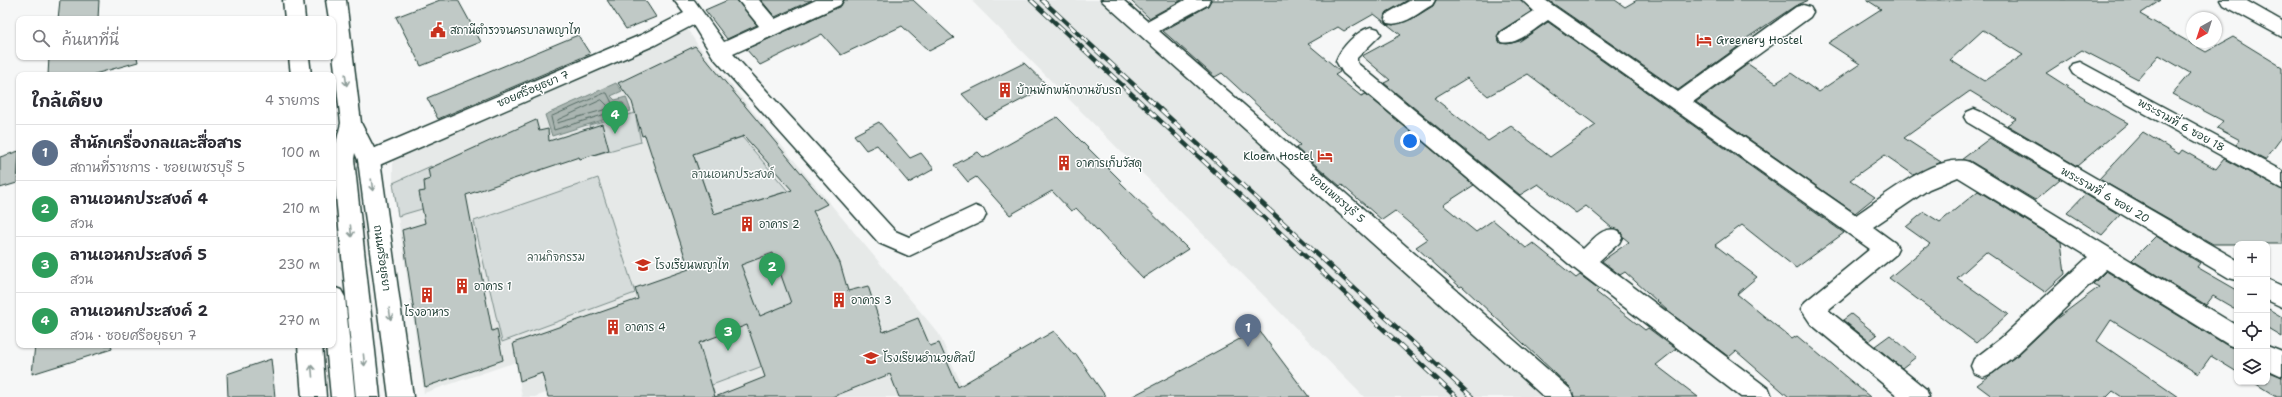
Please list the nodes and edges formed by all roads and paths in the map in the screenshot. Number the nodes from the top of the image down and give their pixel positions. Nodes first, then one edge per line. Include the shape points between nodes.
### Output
1 (293, 0) edge
2 (336, 0) edge
3 (748, 0) edge
4 (833, 0) edge
5 (1111, 0) edge
6 (1200, 0) edge
7 (1425, 0) edge
8 (2239, 2) edge
9 (694, 6) edge
10 (1540, 6) edge
11 (1804, 12) dead end
12 (295, 16) edge
13 (1395, 18) dead end
14 (772, 29) junction
15 (1145, 30) junction
16 (2282, 30) edge
17 (1371, 34) dead end
18 (1508, 37) dead end
19 (720, 52) junction
20 (299, 60) edge
21 (2080, 69) dead end
22 (301, 72) edge
23 (1679, 102) junction
24 (1974, 118) dead end
25 (351, 123) junction
26 (369, 160) junction
27 (2282, 181) edge
28 (975, 215) dead end
29 (1856, 227) junction
30 (1611, 237) dead end
31 (2103, 256) junction
32 (1583, 262) junction
33 (2234, 269) edge
34 (2270, 291) edge
35 (2282, 297) edge
36 (336, 327) edge
37 (2234, 336) edge
38 (310, 348) edge
39 (2270, 358) edge
40 (2282, 365) edge
41 (1983, 366) dead end
42 (314, 397) edge
43 (343, 397) edge
44 (368, 397) edge
45 (401, 397) edge
46 (1561, 397) edge
47 (1760, 397) edge
48 (1917, 397) edge

1 - 12 street
2 -> 25 street, ถนนศรีอยุธยา
3 - 14 street
4 - 14 street
5 - 15 street, ซอยเพชรบุรี 5
6 - 15 street
7 - 13 street
8 - 16 street
9 - 19 street
9 - 26 street, ซอยศรีอยุธยา 7 via 648,40
10 - 18 street
10 - 23 street
11 - 23 street
14 - 19 street
15 - 46 street, ซอยเพชรบุรี 5
17 - 32 street via 1348,55 1346,60 1350,68
19 - 28 street via 887,237 909,247
20 - 22 street
21 - 27 street, พระรามที่ 6 ซอย 18
23 - 29 street
24 - 33 street, พระรามที่ 6 ซอย 20
25 - 26 street, ถนนศรีอยุธยา
25 -> 44 street, ถนนศรีอยุธยา via 343,159
26 -> 45 street, ถนนศรีอยุธยา
29 - 31 street via 1930,178 1944,171 1961,168
29 - 48 street via 1887,249 1813,309 1819,317
30 - 32 street
31 - 37 street
31 - 41 street via 2009,346
32 - 47 street
34 - 35 street
36 - 43 street
42 -> 38 street
39 - 40 street

